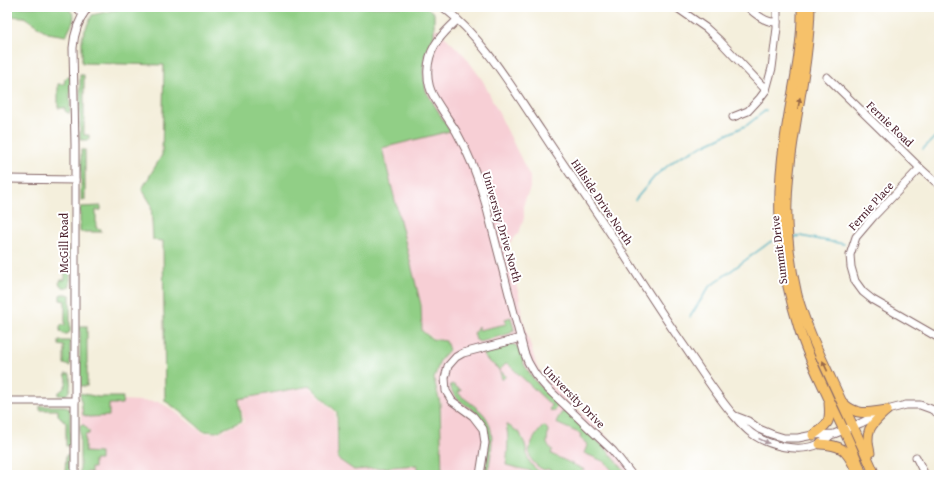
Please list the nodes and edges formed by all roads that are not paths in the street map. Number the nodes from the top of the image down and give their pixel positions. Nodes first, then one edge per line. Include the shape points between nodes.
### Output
1 (76, 7) edge
2 (88, 7) edge
3 (438, 7) edge
4 (443, 7) edge
5 (676, 7) edge
6 (748, 7) edge
7 (777, 7) edge
8 (802, 7) edge
9 (810, 7) edge
10 (84, 14) junction
11 (455, 22) junction
12 (778, 22) junction
13 (478, 41) junction
14 (827, 77) dead end
15 (766, 90) junction
16 (733, 117) dead end
17 (920, 168) junction
18 (7, 179) edge
19 (75, 180) junction
20 (939, 185) edge
21 (521, 338) junction
22 (939, 338) edge
23 (828, 398) junction
24 (7, 401) edge
25 (75, 401) junction
26 (842, 402) junction
27 (887, 410) junction
28 (939, 414) edge
29 (735, 416) junction
30 (853, 426) junction
31 (844, 430) junction
32 (813, 435) junction
33 (831, 435) junction
34 (820, 444) junction
35 (916, 458) dead end
36 (75, 475) edge
37 (480, 475) edge
38 (632, 475) edge
39 (859, 475) edge
40 (862, 475) edge
41 (876, 475) edge
42 (925, 475) edge

1 - 10 street
2 - 10 street
3 - 11 street
4 - 13 street, Hillside Drive North
5 - 15 street via 706,28
6 - 12 street via 764,19
7 - 12 street
8 - 23 main road, Summit Drive via 800,46 781,169 780,238 783,263 799,329
26 -> 9 main road, Summit Drive via 807,325 798,295 788,238 788,170 806,60
10 - 19 street, McGill Road via 76,29 74,44
11 - 13 street
11 - 21 street, University Drive North via 438,41 430,55 430,86 463,146 482,190
12 - 15 street via 772,68
13 - 29 street, Hillside Drive North via 713,390
14 - 17 street, Fernie Road
15 - 16 street via 748,112
17 - 20 street, Fernie Road
17 - 22 street, Fernie Place via 856,237 850,256 851,267 855,280 863,292
18 - 19 street
19 - 25 street, McGill Road
21 - 37 street via 463,353 448,366 445,378 446,391 483,429 485,443
21 - 38 street, University Drive via 524,352 535,374 613,451
23 - 31 main road, Summit Drive
23 - 32 main road via 828,422
24 - 25 street
25 - 36 street, McGill Road
26 - 27 main road via 856,412
26 - 30 main road, Summit Drive
27 - 28 street, Hillside Drive North via 906,405 920,405
27 - 30 street, Hillside Drive North
27 - 41 main road via 871,426 868,433 867,442
29 - 32 street, Hillside Drive North via 778,436 798,438
29 -> 34 street, Hillside Drive North via 751,433 775,445 795,448
30 - 31 street, Hillside Drive North
30 - 41 main road, Summit Drive
31 - 33 street, Hillside Drive North
31 - 40 main road, Summit Drive
32 - 33 street, Hillside Drive North
33 - 34 street, Hillside Drive North
34 - 39 main road via 829,444 844,450
35 - 42 street

